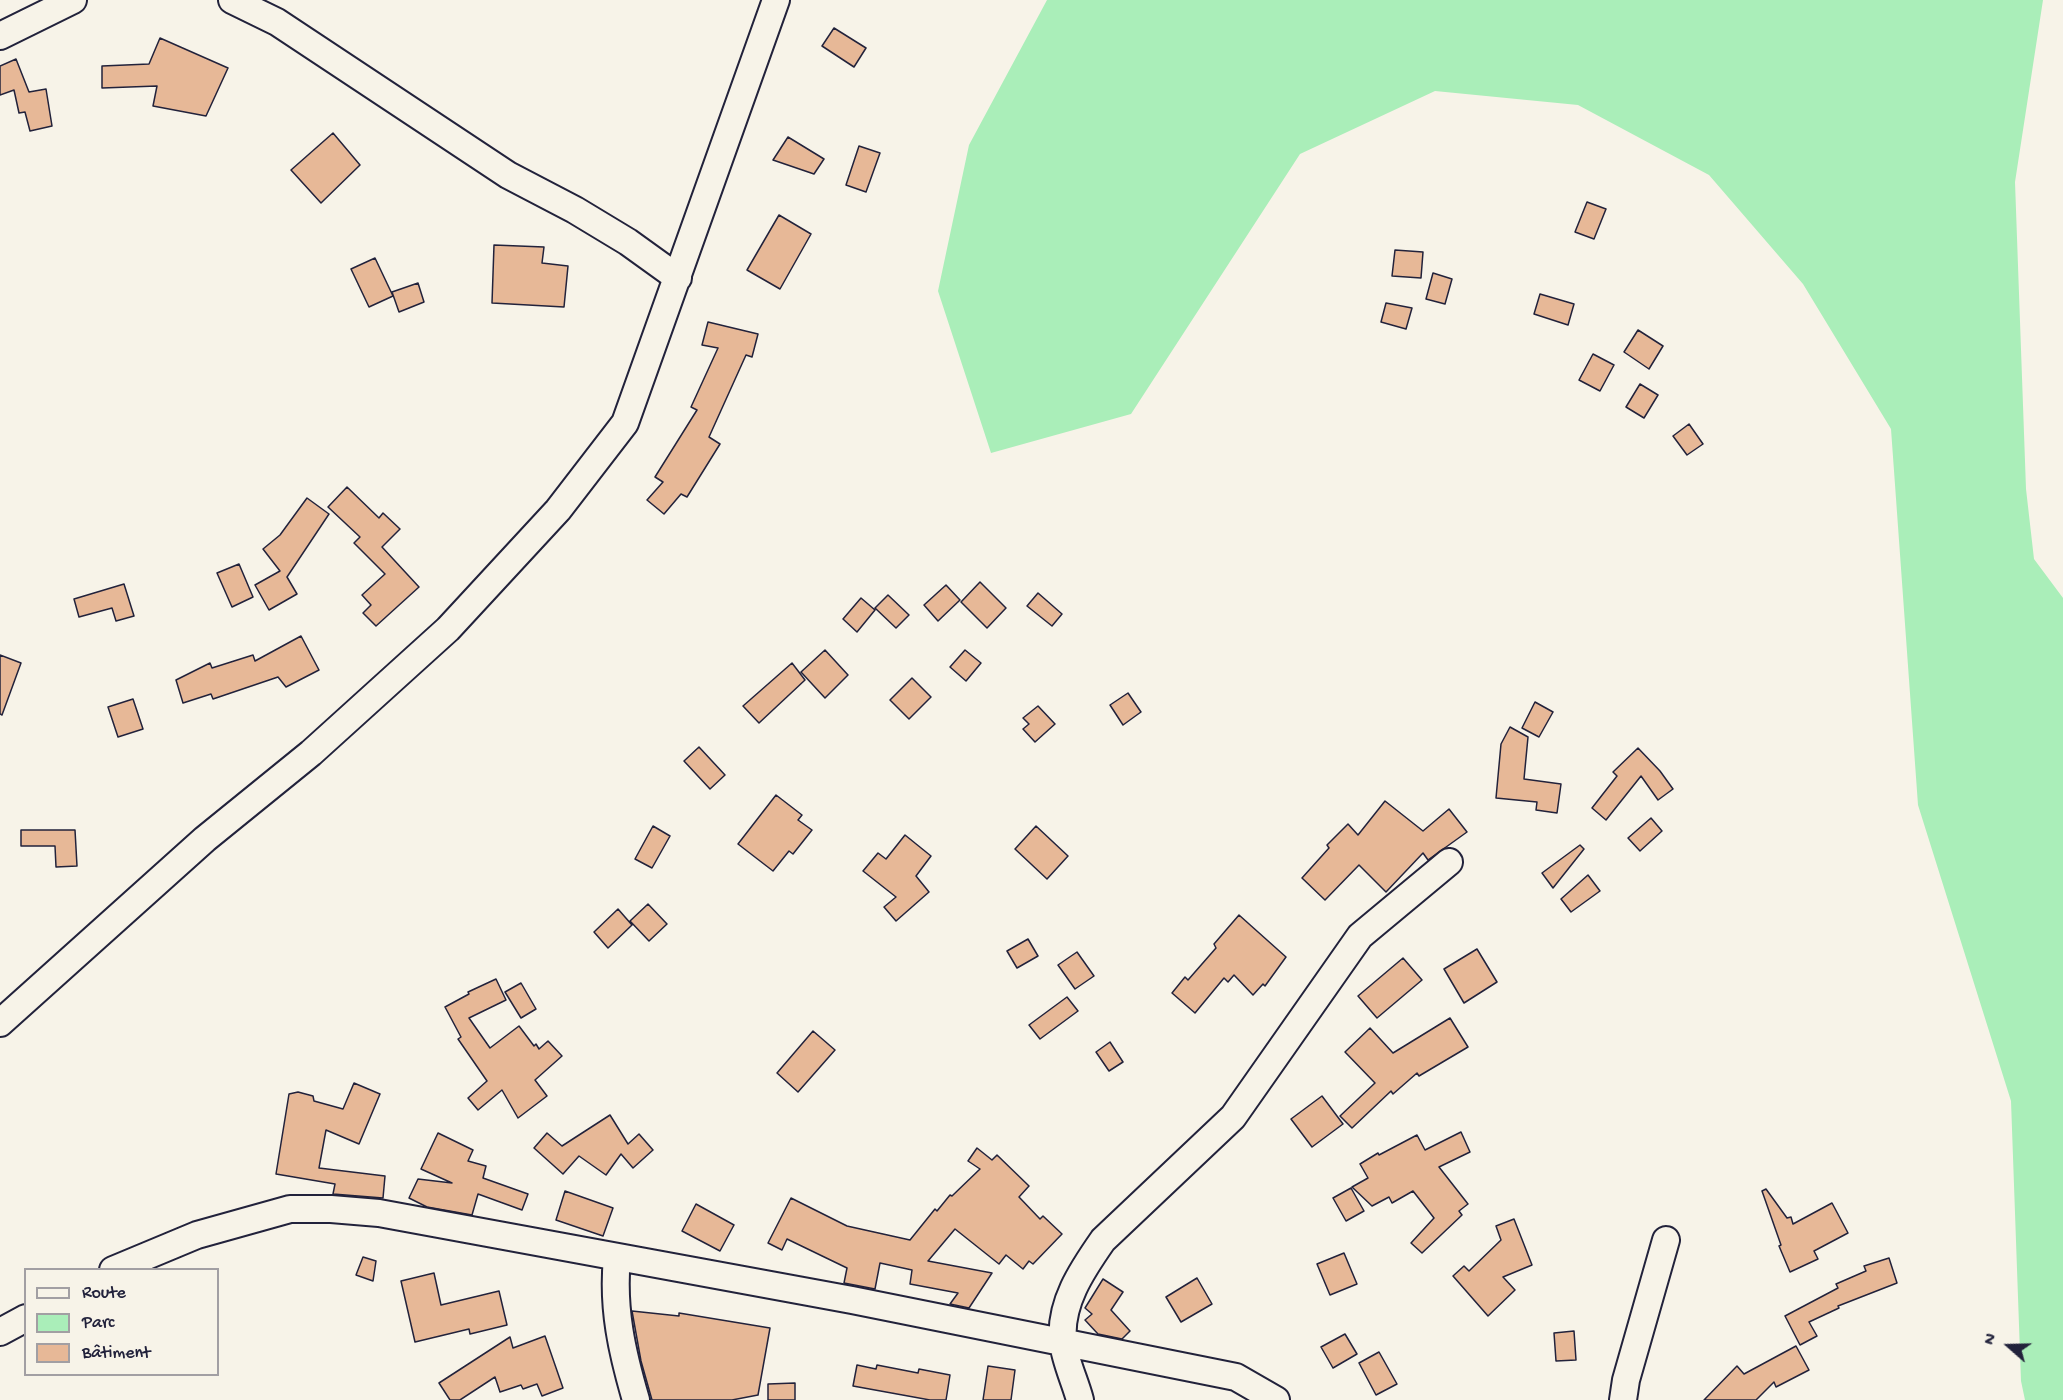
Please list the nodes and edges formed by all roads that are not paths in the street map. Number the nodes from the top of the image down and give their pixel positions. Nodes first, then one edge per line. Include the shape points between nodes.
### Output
1 (73, 0) edge
2 (232, 0) edge
3 (776, 0) edge
4 (0, 36) edge
5 (678, 278) junction
6 (1449, 862) dead end
7 (0, 1023) edge
8 (1666, 1240) dead end
9 (617, 1258) junction
10 (115, 1268) edge
11 (24, 1319) edge
12 (0, 1332) edge
13 (1063, 1343) junction
14 (636, 1400) edge
15 (1080, 1400) edge
16 (1276, 1400) edge
17 (1623, 1400) edge

1 - 4 street
2 - 5 street via 277,22 508,175 584,215
3 - 5 street
5 - 7 street via 625,423 558,510 448,629
6 - 13 street via 1360,936 1233,1117 1103,1240 1087,1262 1063,1311
8 - 17 street
9 - 10 street via 379,1213 290,1209 197,1235
9 - 13 street
9 - 14 street via 618,1330
11 - 12 street
13 - 15 street
13 - 16 street via 1236,1377

